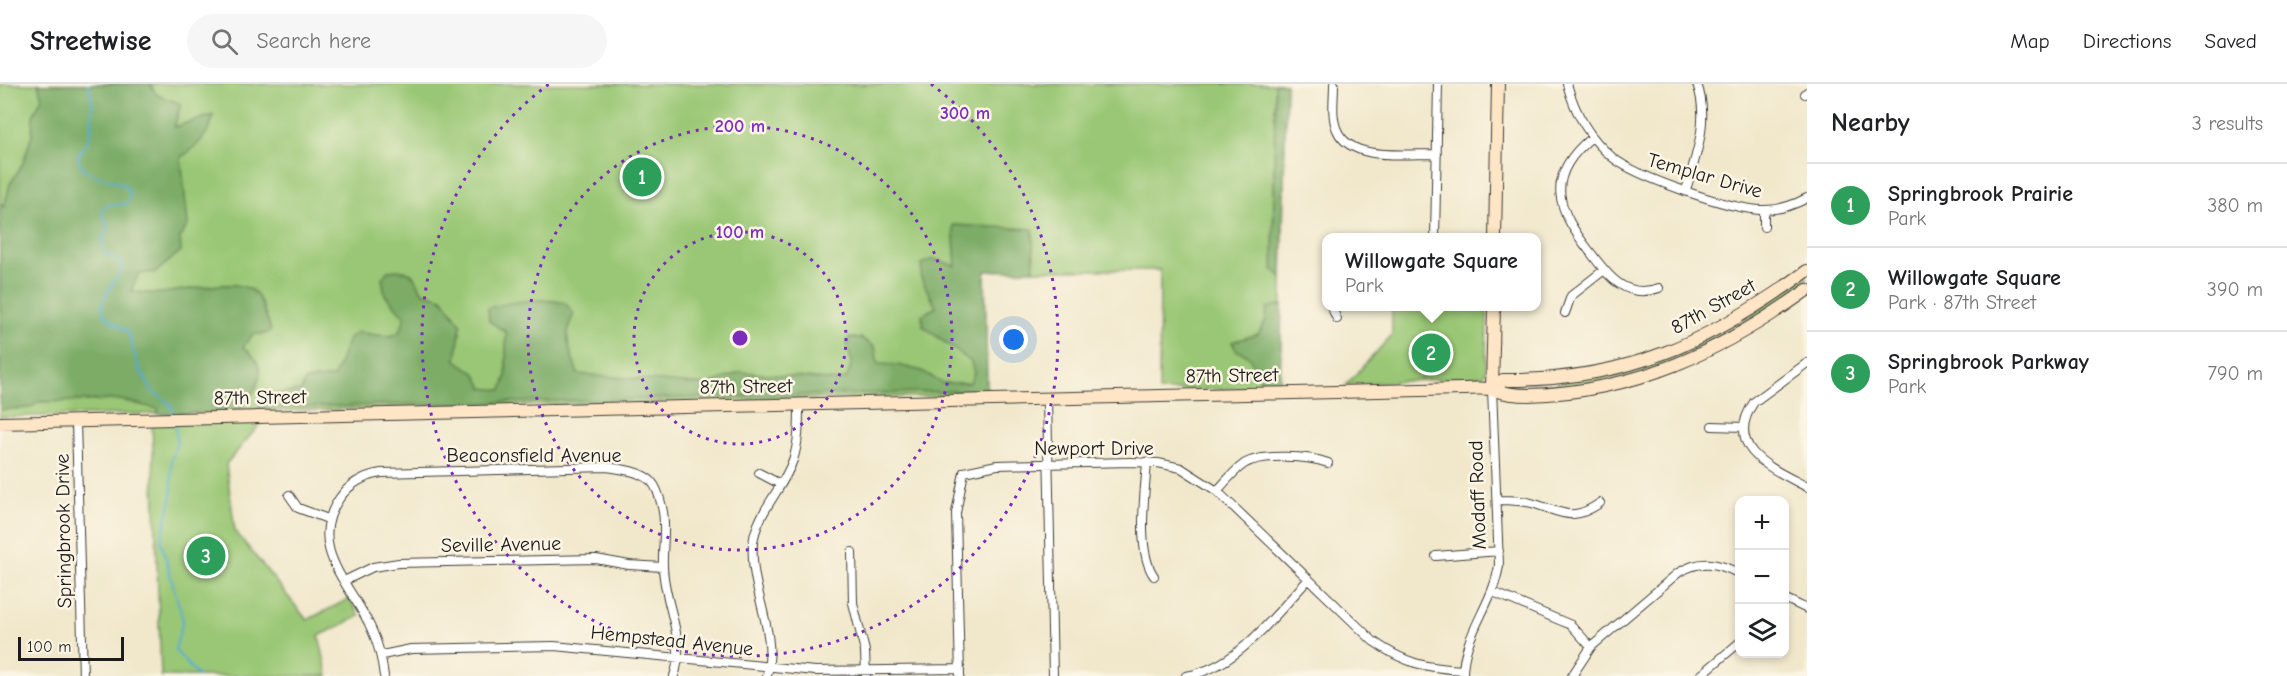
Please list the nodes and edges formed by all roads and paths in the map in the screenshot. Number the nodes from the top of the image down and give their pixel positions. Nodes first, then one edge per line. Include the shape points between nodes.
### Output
1 (1334, 84) edge
2 (1438, 84) edge
3 (1498, 84) edge
4 (1567, 84) edge
5 (1697, 84) edge
6 (1592, 137) junction
7 (1437, 154) junction
8 (1686, 190) junction
9 (1807, 198) edge
10 (1764, 210) junction
11 (1764, 227) dead end
12 (1435, 233) edge
13 (1495, 233) edge
14 (1604, 270) junction
15 (1807, 271) edge
16 (1659, 288) dead end
17 (1807, 290) edge
18 (1333, 311) edge
19 (1494, 311) edge
20 (1565, 313) dead end
21 (1336, 319) dead end
22 (1807, 363) edge
23 (1492, 389) junction
24 (1047, 399) junction
25 (799, 405) junction
26 (76, 421) junction
27 (0, 423) edge
28 (1712, 426) dead end
29 (1744, 427) junction
30 (1147, 462) junction
31 (1328, 463) dead end
32 (1049, 464) junction
33 (759, 473) dead end
34 (780, 484) junction
35 (1807, 487) edge
36 (1217, 491) junction
37 (289, 495) dead end
38 (1497, 500) junction
39 (1600, 504) dead end
40 (328, 519) junction
41 (1499, 551) junction
42 (852, 552) dead end
43 (1436, 556) dead end
44 (663, 567) junction
45 (1735, 572) edge
46 (1154, 576) dead end
47 (1309, 579) junction
48 (344, 581) junction
49 (1493, 592) junction
50 (1789, 600) edge
51 (1807, 609) edge
52 (1735, 646) edge
53 (1591, 647) junction
54 (381, 655) junction
55 (678, 657) junction
56 (768, 671) edge
57 (960, 673) edge
58 (1463, 673) edge
59 (865, 674) edge
60 (83, 676) edge
61 (384, 676) edge
62 (674, 676) edge
63 (1053, 676) edge
64 (1186, 676) edge
65 (1572, 676) edge
66 (1700, 676) edge

1 - 7 street via 1335,121 1348,144 1374,152
2 - 7 street
3 - 13 street
4 - 6 street, Templar Drive
5 - 8 street via 1702,127
6 - 8 street, Templar Drive via 1631,170
6 - 14 street via 1577,150 1565,169 1561,202 1571,228
7 - 12 street
8 - 10 street, Templar Drive
9 - 10 street, Templar Drive
10 - 11 street
14 - 16 street via 1626,289
14 - 20 street via 1571,296
15 - 23 street, 87th Street via 1731,323 1674,350 1594,373 1503,380
17 - 23 street, 87th Street via 1729,342 1639,378 1550,394 1504,395
18 - 21 street
19 - 23 street, Modaff Road
22 - 29 street via 1758,397
23 - 24 street, 87th Street
23 - 38 street, Modaff Road
24 - 25 street, 87th Street
24 - 32 street
25 - 26 street, 87th Street
25 - 34 street via 798,440
26 - 27 street, 87th Street
26 - 60 street, Springbrook Drive
28 - 29 street
29 - 35 street via 1751,451 1758,459
30 - 32 street, Newport Drive
30 - 36 street, Newport Drive via 1181,468
30 - 46 street via 1144,543
31 - 36 street via 1303,458 1254,460 1238,469
32 - 57 street, Newport Drive via 997,465 964,472 956,513
32 - 63 street
33 - 34 street
34 - 56 street via 753,542 756,577 769,633
36 - 47 street, Newport Drive
37 - 40 street via 298,508
38 - 39 street via 1523,501 1569,515 1585,513
38 - 41 street, Modaff Road
40 - 44 street, Beaconsfield Avenue via 346,489 371,475 618,468 651,482 659,496 664,520
40 - 48 street via 327,545
41 - 43 street
41 - 49 street, Modaff Road
42 - 59 street via 853,603 865,651
44 - 48 street, Seville Avenue via 629,566 596,559 399,563 373,567
44 - 55 street, Beaconsfield Avenue via 679,644
45 - 53 street via 1722,565 1692,564
47 - 58 street, Newport Drive via 1372,641 1395,656
47 - 64 street via 1225,662
48 - 54 street via 371,627
49 - 53 street via 1571,625
49 - 58 street, Modaff Road via 1470,642
50 - 51 street
52 - 66 street
53 - 65 street
54 - 55 street, Hempstead Avenue via 411,649 554,646
54 - 61 street
55 - 56 street, Hempstead Avenue
55 - 62 street, Beaconsfield Avenue
56 - 59 street, Hempstead Avenue
57 - 59 street, Hempstead Avenue

